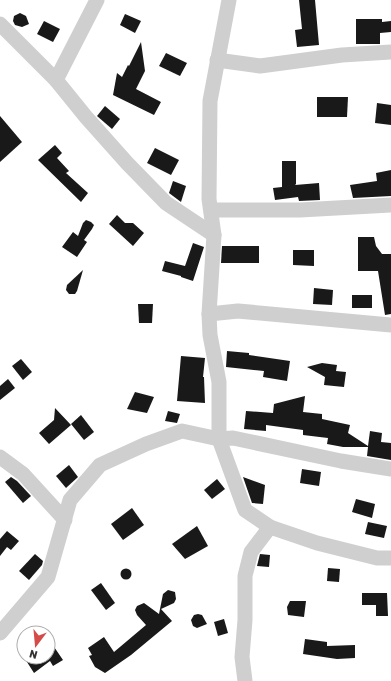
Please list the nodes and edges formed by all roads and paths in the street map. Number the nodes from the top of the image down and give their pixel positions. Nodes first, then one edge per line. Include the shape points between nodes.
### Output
1 (97, 0) edge
2 (229, 0) edge
3 (0, 24) edge
4 (391, 52) edge
5 (217, 60) junction
6 (56, 80) junction
7 (391, 205) edge
8 (211, 210) junction
9 (214, 235) junction
10 (210, 314) junction
11 (391, 326) edge
12 (219, 439) junction
13 (0, 457) edge
14 (391, 469) edge
15 (65, 520) junction
16 (270, 527) junction
17 (391, 558) edge
18 (0, 633) edge
19 (245, 681) edge

1 - 6 street
2 - 5 street
3 - 6 street
4 - 5 street via 342,55 260,66
5 - 8 street via 210,101
6 - 9 street via 111,146 166,203
7 - 8 street via 300,210
8 - 9 street
9 - 10 street
10 - 11 street via 238,311
10 - 12 street via 210,335 218,382
12 - 14 street via 233,438
12 - 15 street via 182,431 100,465 70,500
12 - 16 street via 245,510
13 - 15 street via 23,474
15 - 18 street via 48,577
16 - 17 street via 317,543 376,558
16 - 19 street via 251,552 245,576 242,657

